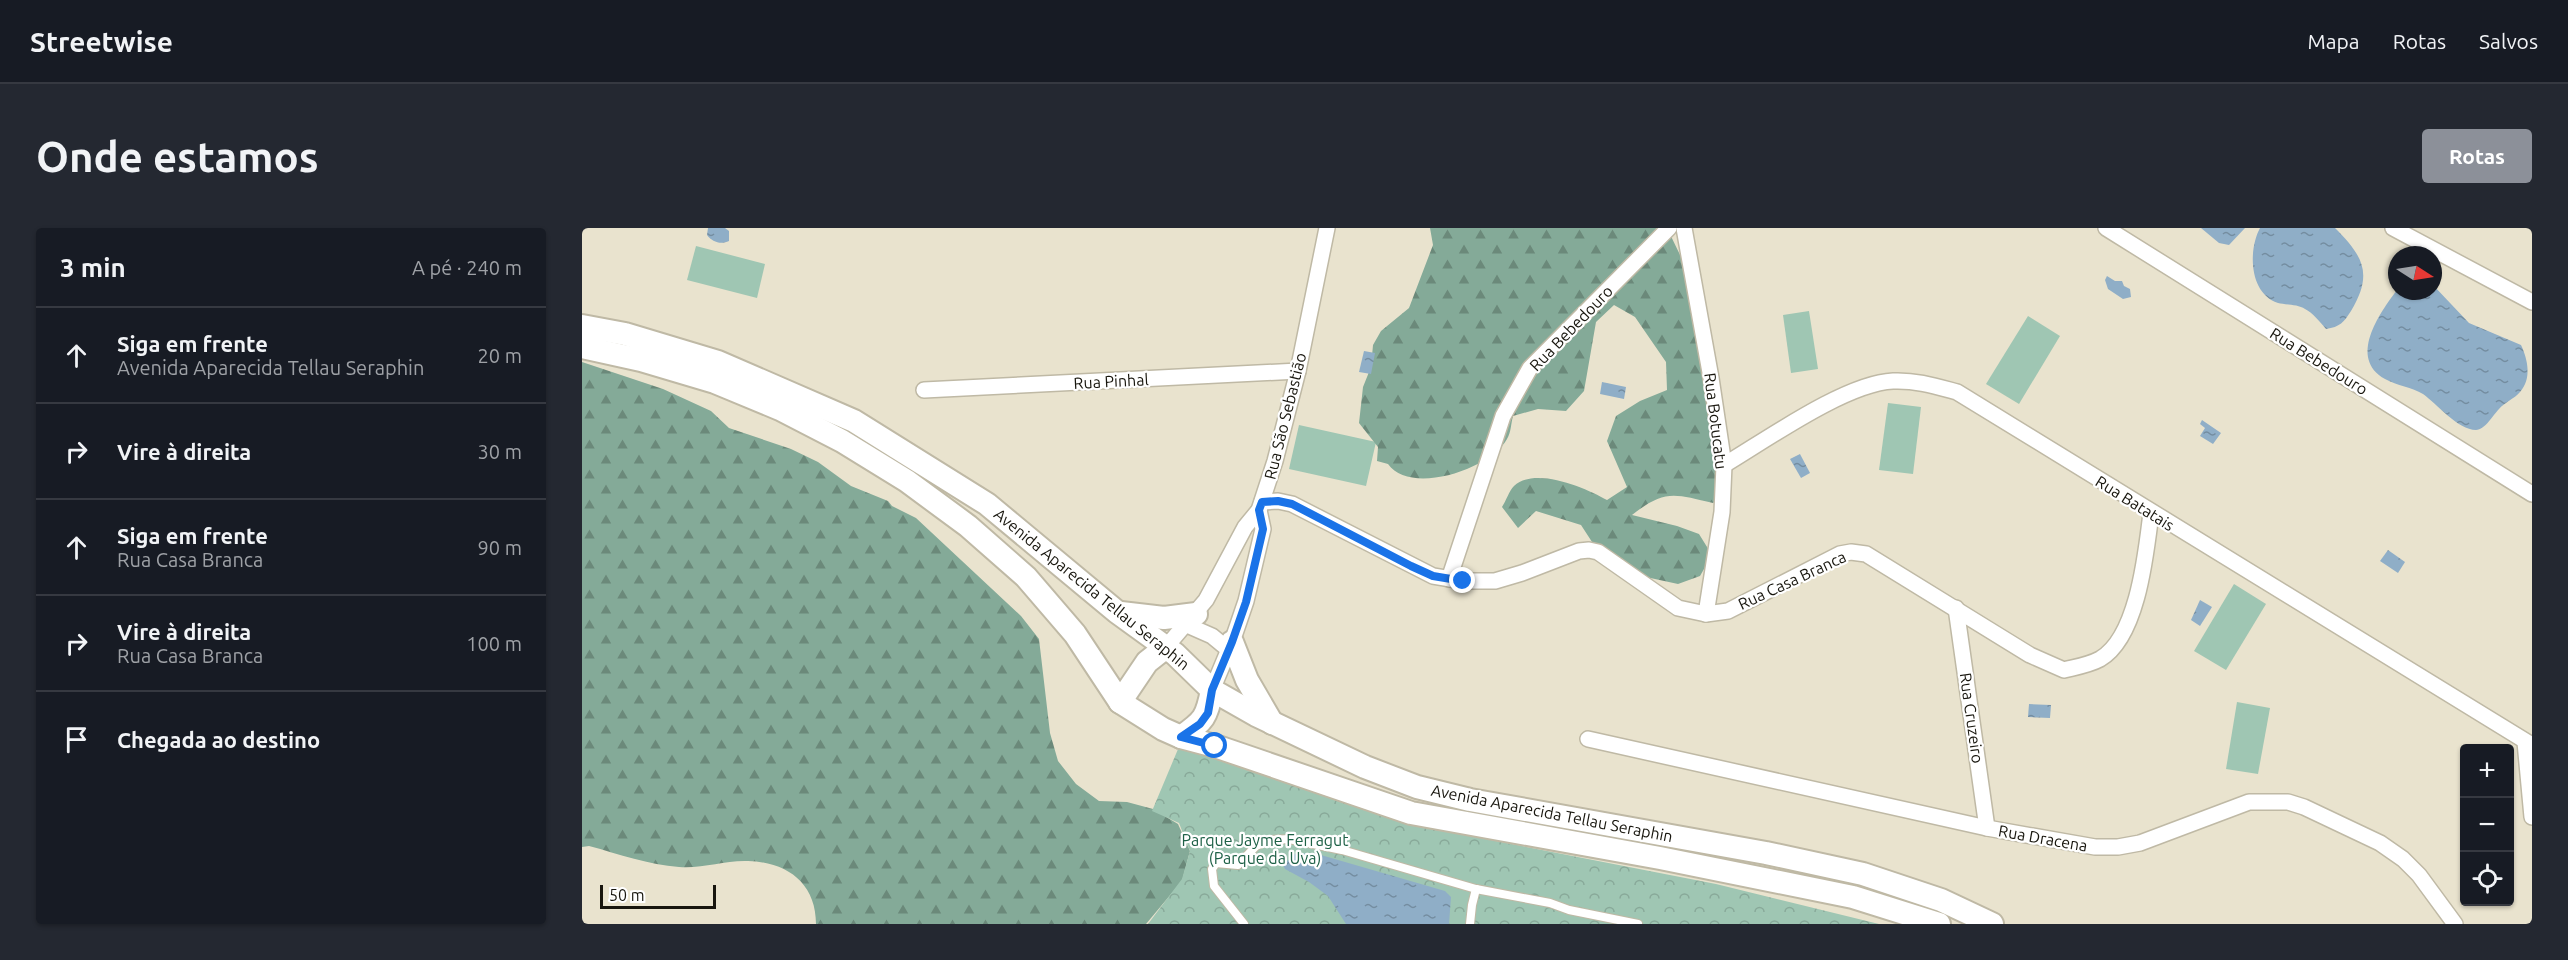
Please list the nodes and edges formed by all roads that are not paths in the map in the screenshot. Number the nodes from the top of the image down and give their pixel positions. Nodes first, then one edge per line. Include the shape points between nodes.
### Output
1 (1327, 228) edge
2 (1669, 228) edge
3 (1684, 228) edge
4 (2106, 228) edge
5 (2393, 228) edge
6 (2532, 302) edge
7 (582, 326) edge
8 (582, 347) edge
9 (1298, 371) junction
10 (924, 390) dead end
11 (1724, 465) junction
12 (2532, 494) edge
13 (1260, 506) junction
14 (2151, 513) junction
15 (1449, 579) junction
16 (1956, 608) junction
17 (1117, 612) junction
18 (1706, 614) junction
19 (1192, 619) junction
20 (1231, 646) junction
21 (1166, 647) junction
22 (1212, 690) junction
23 (1120, 702) junction
24 (1272, 723) junction
25 (1181, 737) junction
26 (1588, 738) dead end
27 (2529, 743) edge
28 (2532, 817) edge
29 (1988, 828) junction
30 (1476, 889) junction
31 (1244, 924) edge
32 (1470, 924) edge
33 (1638, 924) edge
34 (1939, 924) edge
35 (1992, 924) edge
36 (2455, 924) edge

1 - 9 street, Rua São Sebastião
2 - 15 street, Rua Bebedouro via 1530,368 1503,416
3 - 11 street, Rua Botucatu
4 - 12 street, Rua Bebedouro
5 - 6 street
7 - 17 main road, Avenida Aparecida Tellau Seraphin via 625,334 718,362 854,421 987,504
8 - 23 main road, Avenida Aparecida Tellau Seraphin via 715,382 780,409 907,481 968,526 1026,577 1075,634
9 - 10 street, Rua Pinhal
9 - 13 street, Rua São Sebastião
11 - 14 street, Rua Batatais via 1863,386 1892,381 1922,382 1957,392
11 - 18 street, Rua Botucatu via 1722,512
13 - 15 street, Rua Casa Branca via 1278,501 1292,504 1411,566
13 - 19 street, Rua São Sebastião
13 - 20 street via 1263,529
14 - 16 street, Rua Casa Branca via 2146,556 2127,624 2119,642 2101,658 2064,670 2046,664
14 - 27 street, Rua Batatais
15 - 18 street, Rua Casa Branca via 1495,581 1589,550 1598,552 1678,608
16 - 18 street, Rua Casa Branca via 1866,554 1851,552 1728,611
16 - 29 street, Rua Cruzeiro
17 - 19 main road
17 - 21 main road, Avenida Aparecida Tellau Seraphin
19 - 20 street
19 - 21 street, Rua São Sebastião
20 - 22 street
20 - 24 main road
21 - 22 main road, Avenida Aparecida Tellau Seraphin
21 - 23 main road via 1147,662
22 - 24 main road, Avenida Aparecida Tellau Seraphin
22 - 25 main road via 1208,713
23 - 25 main road, Avenida Aparecida Tellau Seraphin
24 - 35 main road, Avenida Aparecida Tellau Seraphin via 1417,787 1863,874 1941,900
25 - 34 main road, Avenida Aparecida Tellau Seraphin via 1411,813 1853,897
26 - 29 street, Rua Dracena
27 - 28 street
29 - 36 street, Rua Dracena via 2095,847 2118,847 2140,843 2249,802 2288,802 2380,843 2403,859
30 - 31 lane via 1336,848 1277,839 1256,846 1238,865 1216,863 1212,869 1215,886
30 - 32 lane
30 - 33 lane

